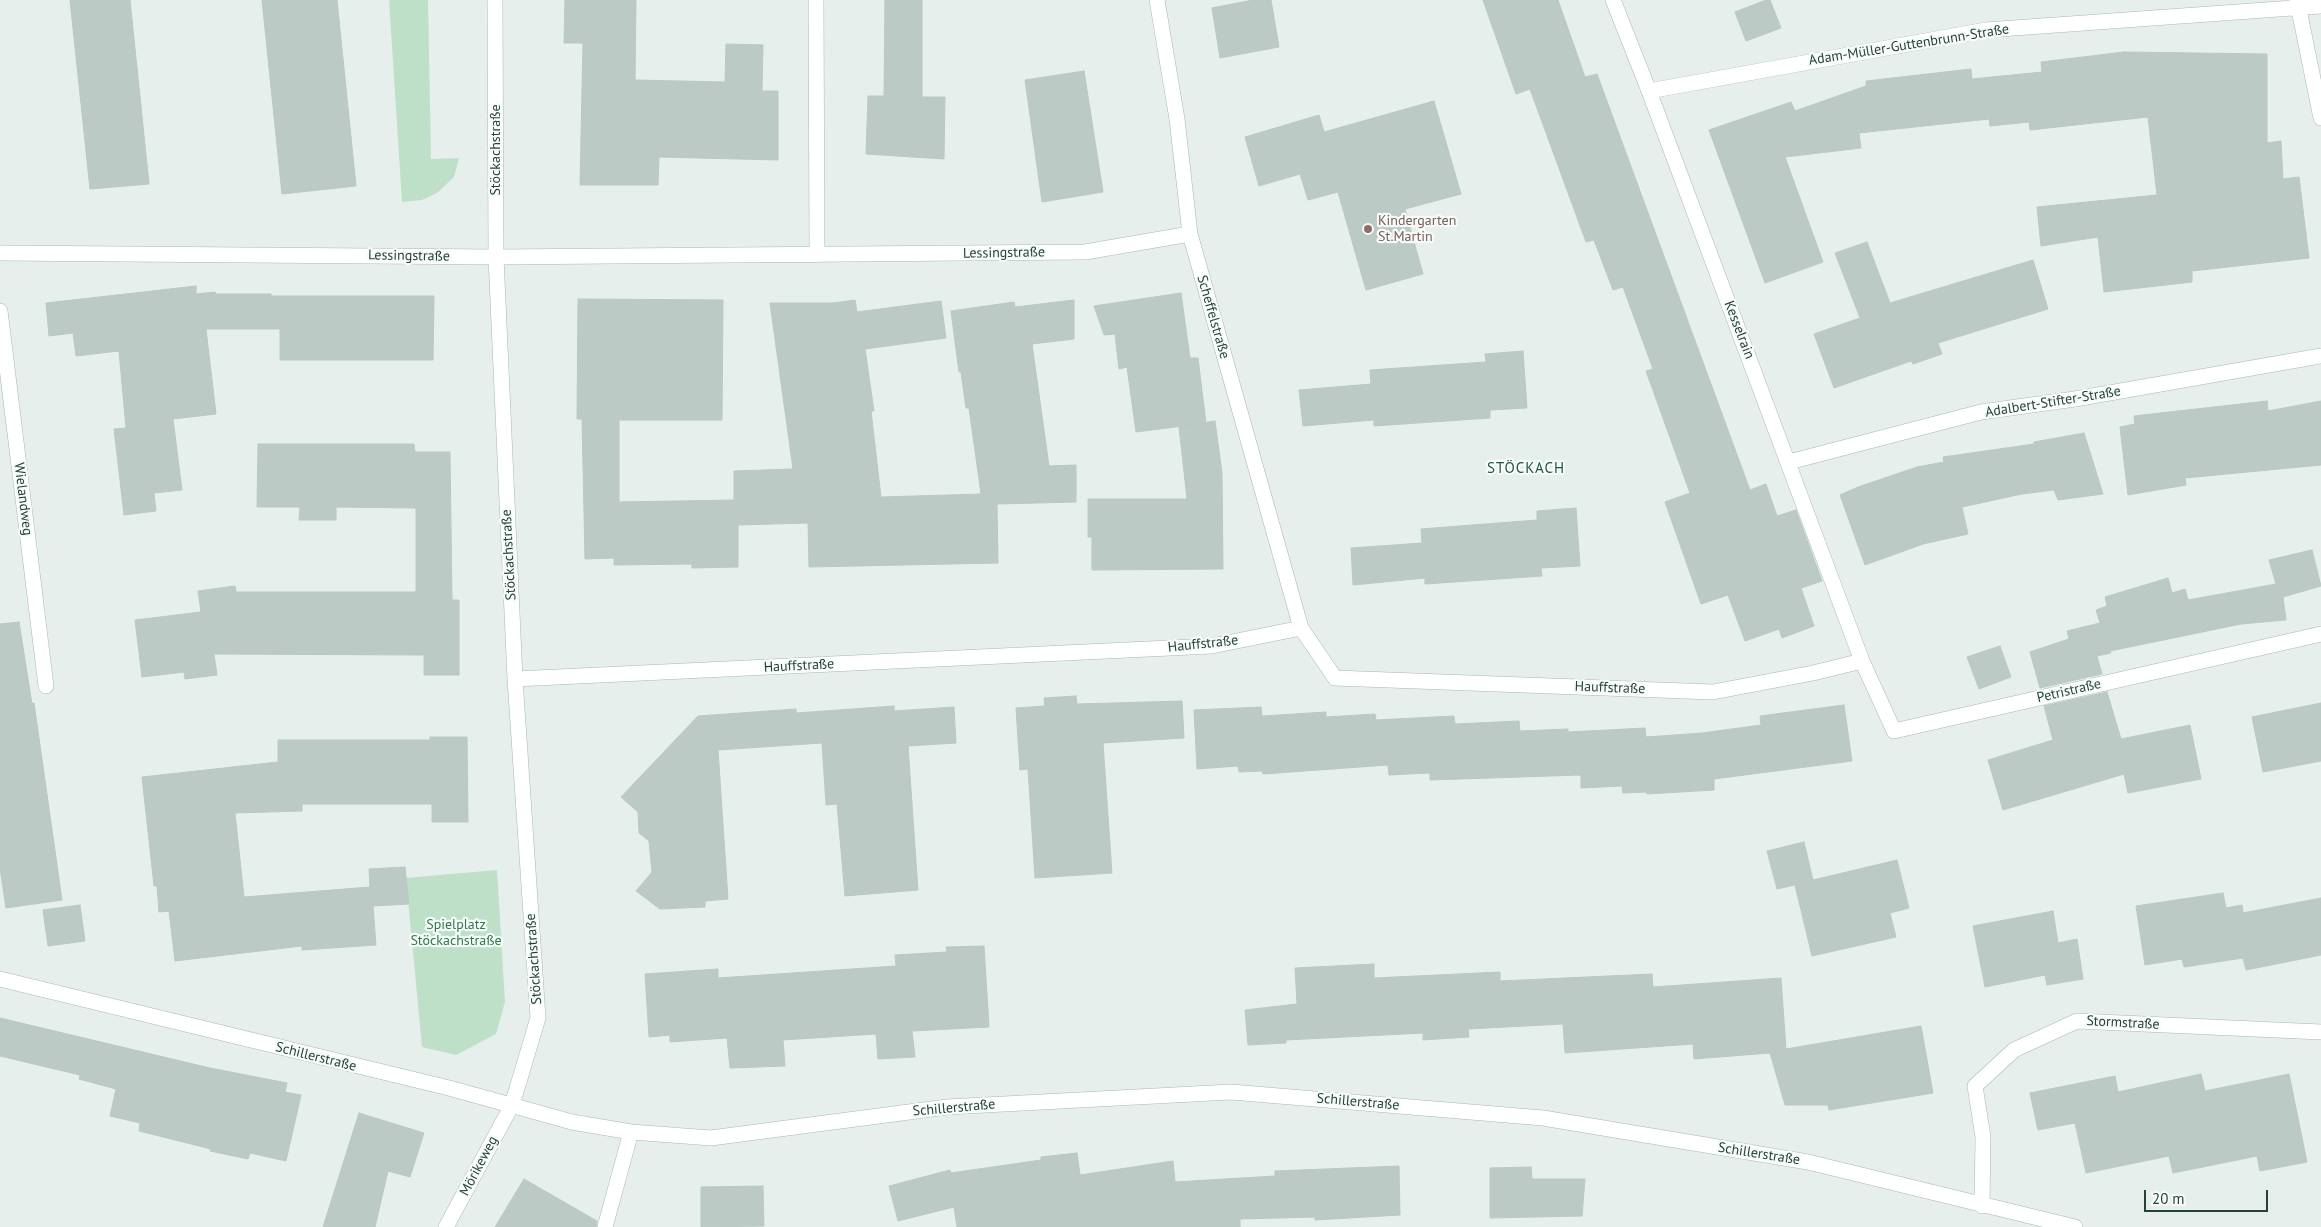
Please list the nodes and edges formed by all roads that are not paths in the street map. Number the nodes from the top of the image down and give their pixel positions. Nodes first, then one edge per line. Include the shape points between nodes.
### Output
1 (495, 0) edge
2 (816, 0) edge
3 (1157, 0) edge
4 (1613, 0) edge
5 (2297, 4) edge
6 (2321, 6) edge
7 (1649, 91) junction
8 (2321, 118) edge
9 (1190, 234) junction
10 (0, 253) edge
11 (817, 255) junction
12 (496, 257) junction
13 (0, 311) edge
14 (2321, 356) edge
15 (1789, 462) junction
16 (1301, 628) junction
17 (2321, 634) edge
18 (1862, 661) junction
19 (515, 679) junction
20 (46, 686) dead end
21 (0, 979) edge
22 (2321, 1032) edge
23 (512, 1105) junction
24 (631, 1132) junction
25 (1982, 1206) junction
26 (446, 1227) edge
27 (605, 1227) edge
28 (2076, 1227) edge

1 - 12 street, Stöckachstraße
2 - 11 street
3 - 9 street, Scheffelstraße via 1177,120
4 - 7 street, Kesselrain
5 - 6 street, Adam-Müller-Guttenbrunn-Straße
5 - 7 street, Adam-Müller-Guttenbrunn-Straße via 1986,30
5 - 8 street
7 - 15 street, Kesselrain
9 - 11 street, Lessingstraße via 1085,252
9 - 16 street, Scheffelstraße
10 - 12 street, Lessingstraße
11 - 12 street, Lessingstraße
12 - 19 street, Stöckachstraße
13 - 20 street, Wielandweg
14 - 15 street, Adalbert-Stifter-Straße via 1981,412
15 - 18 street, Kesselrain
16 - 18 street, Hauffstraße via 1335,678 1713,692
16 - 19 street, Hauffstraße via 1212,646
17 - 18 street, Petristraße via 1894,732
19 - 23 street, Stöckachstraße via 538,1018
21 - 23 street, Schillerstraße
22 - 25 street, Stormstraße via 2076,1021 2014,1050 1975,1086 1983,1137
23 - 24 street, Schillerstraße via 572,1122
23 - 26 street, Mörikeweg
24 - 25 street, Schillerstraße via 712,1138 947,1107 1231,1092 1543,1118 1808,1162
24 - 27 street
25 - 28 street, Schillerstraße

